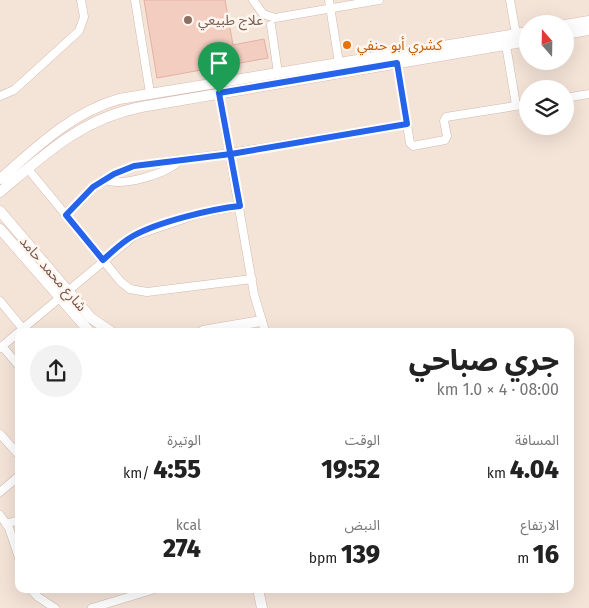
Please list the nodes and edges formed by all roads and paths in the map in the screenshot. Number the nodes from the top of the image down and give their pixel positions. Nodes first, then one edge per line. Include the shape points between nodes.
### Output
1 (81, 0) edge
2 (134, 0) edge
3 (252, 0) edge
4 (328, 0) edge
5 (379, 0) edge
6 (510, 0) edge
7 (330, 9) junction
8 (589, 21) edge
9 (574, 24) edge
10 (270, 25) dead end
11 (589, 30) edge
12 (574, 32) edge
13 (516, 34) junction
14 (519, 34) edge
15 (519, 43) edge
16 (506, 45) junction
17 (418, 55) junction
18 (339, 62) junction
19 (397, 63) junction
20 (278, 72) junction
21 (150, 93) junction
22 (219, 93) junction
23 (589, 94) edge
24 (0, 96) edge
25 (574, 96) edge
26 (516, 105) junction
27 (519, 105) edge
28 (99, 106) junction
29 (102, 118) junction
30 (407, 124) junction
31 (231, 154) junction
32 (178, 162) junction
33 (28, 168) junction
34 (0, 179) edge
35 (104, 179) junction
36 (0, 192) edge
37 (240, 206) junction
38 (0, 211) edge
39 (66, 215) junction
40 (0, 229) edge
41 (103, 260) junction
42 (252, 279) junction
43 (68, 291) junction
44 (58, 299) junction
45 (0, 301) edge
46 (261, 320) junction
47 (19, 328) edge
48 (24, 328) edge
49 (86, 328) edge
50 (106, 328) edge
51 (222, 328) edge
52 (264, 328) edge
53 (15, 336) edge
54 (1, 347) edge
55 (15, 362) edge
56 (0, 434) edge
57 (15, 451) edge
58 (15, 479) edge
59 (0, 492) edge
60 (0, 514) edge
61 (15, 521) edge
62 (6, 524) junction
63 (15, 548) edge
64 (34, 593) edge
65 (142, 593) edge
66 (253, 593) edge
67 (259, 593) edge
68 (55, 608) edge
69 (92, 608) edge
70 (255, 608) edge
71 (262, 608) edge

1 - 24 street via 84,17 79,31 14,90
2 - 21 street
3 - 7 street via 263,14 275,18
4 - 7 street
5 - 7 street
6 - 13 street
7 - 18 street
8 - 9 street
10 - 20 street
11 - 12 street
13 - 14 street
13 - 17 street
15 - 16 street
16 - 17 street
16 - 26 street
17 - 18 street
17 - 19 street
18 - 20 street
19 - 22 street
19 - 30 street
20 - 21 street
21 - 28 street
22 - 29 street via 129,109
22 - 31 street
23 - 25 street
26 - 27 street
26 - 30 street via 446,117 447,136 443,141 412,146
28 - 29 street
28 - 34 street via 60,128
29 - 33 street via 70,135
30 - 31 street
31 - 32 street
31 - 37 street
32 - 35 street via 134,166
32 - 35 street via 164,172 126,182 112,183
33 - 36 street
33 - 39 street
35 - 39 street via 83,195
37 - 41 street via 201,213 143,232 129,238
37 - 42 street
38 - 43 street, شارع محمد حامد
39 - 41 street
40 - 44 street, شارع محمد حامد
41 - 42 street via 125,286 141,292
41 - 43 street
42 - 46 street
43 - 44 street
43 - 50 street, شارع محمد حامد via 91,318
44 - 48 street
44 - 49 street, شارع محمد حامد
45 - 47 street
46 - 51 street
46 - 52 street
53 - 54 street
54 - 55 street
56 - 57 street
58 - 59 street
60 - 62 street
61 - 62 street
62 - 63 street
64 - 68 street
65 - 69 street
66 - 70 street
67 - 71 street

